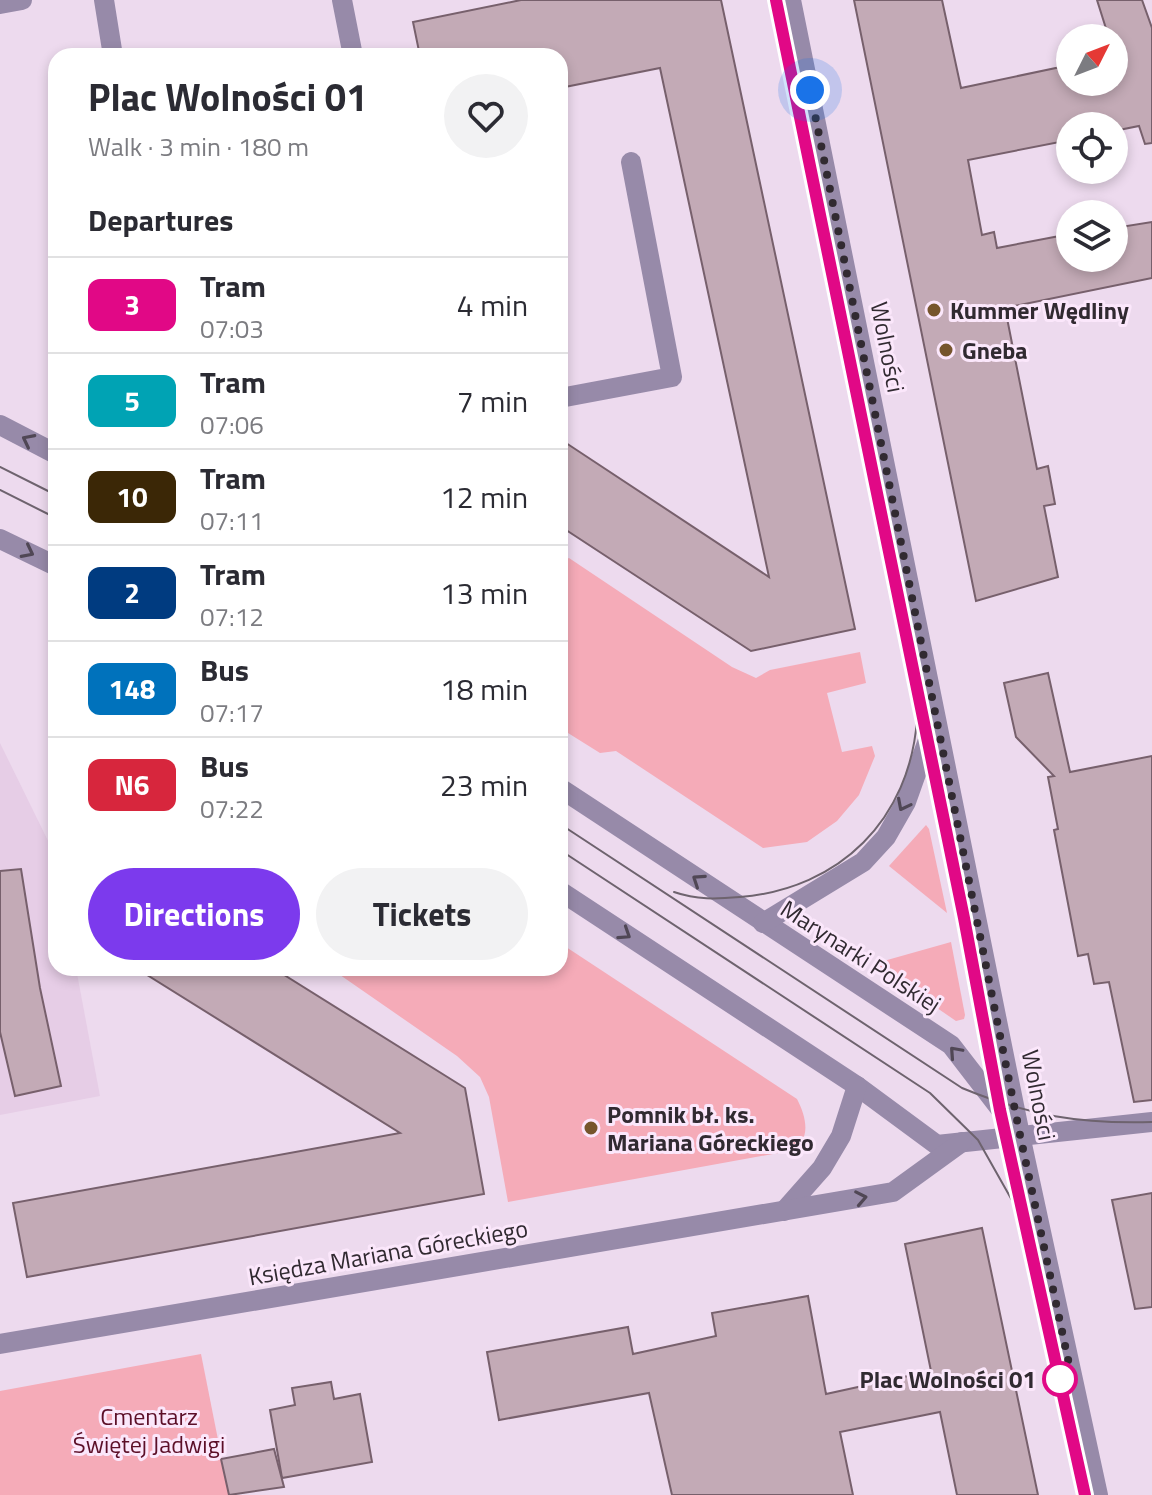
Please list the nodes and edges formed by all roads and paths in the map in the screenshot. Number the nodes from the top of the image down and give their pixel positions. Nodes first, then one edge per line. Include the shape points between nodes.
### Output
1 (22, 0) edge
2 (104, 0) edge
3 (342, 0) edge
4 (791, 0) edge
5 (0, 4) edge
6 (112, 48) edge
7 (351, 48) edge
8 (631, 162) dead end
9 (568, 396) edge
10 (0, 425) edge
11 (48, 450) edge
12 (0, 539) edge
13 (48, 562) edge
14 (934, 704) junction
15 (568, 793) edge
16 (568, 896) edge
17 (763, 923) junction
18 (857, 1086) junction
19 (1152, 1122) edge
20 (1020, 1135) junction
21 (962, 1142) junction
22 (784, 1211) junction
23 (0, 1344) edge
24 (1098, 1495) edge

1 - 5 street
2 - 6 street
3 - 7 street
4 - 14 street, Wolności
8 - 9 street via 672,377
11 -> 10 street
12 -> 13 street
14 -> 17 street, Wolności via 928,740 906,802 886,837 863,862
14 - 20 street, Wolności
17 -> 15 street, Marynarki Polskiej
16 -> 18 street
20 -> 17 street, Marynarki Polskiej via 951,1045
18 - 21 street via 937,1145
18 - 22 street via 841,1136 822,1168
19 - 20 street
20 - 21 street
20 - 24 street, Wolności
22 -> 21 street, Księdza Mariana Góreckiego via 893,1192
22 - 23 street, Księdza Mariana Góreckiego

